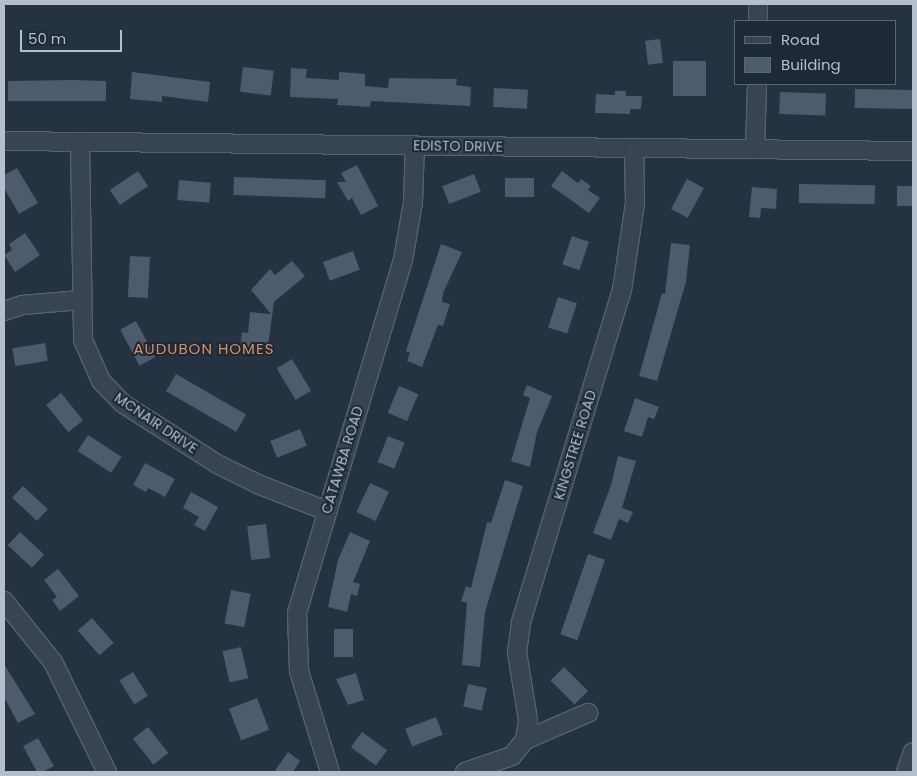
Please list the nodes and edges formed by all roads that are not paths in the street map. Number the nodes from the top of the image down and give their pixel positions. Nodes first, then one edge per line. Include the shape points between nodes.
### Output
1 (758, 4) edge
2 (758, 20) edge
3 (757, 85) edge
4 (4, 141) edge
5 (80, 142) junction
6 (415, 145) junction
7 (634, 148) junction
8 (755, 149) junction
9 (913, 151) edge
10 (81, 300) junction
11 (4, 311) edge
12 (326, 511) junction
13 (4, 601) edge
14 (588, 713) dead end
15 (525, 740) junction
16 (913, 752) edge
17 (107, 772) edge
18 (330, 772) edge
19 (465, 772) edge
20 (906, 772) edge

1 - 2 street
3 - 8 street
4 - 5 street, EDISTO DRIVE
5 - 6 street, EDISTO DRIVE
5 - 10 street, MCNAIR DRIVE
6 - 7 street, EDISTO DRIVE
6 - 12 street, CATAWBA ROAD via 413,202 403,260
7 - 8 street, EDISTO DRIVE
7 - 15 street, KINGSTREE ROAD via 634,213 622,290 518,637 518,668 528,720
8 - 9 street, EDISTO DRIVE
10 - 11 street via 22,305
10 - 12 street, MCNAIR DRIVE via 87,354 101,381 122,403 219,465
12 - 18 street, CATAWBA ROAD via 300,594 296,642 303,690
13 - 17 street via 54,662
14 - 15 street
15 - 19 street via 512,756
16 - 20 street

